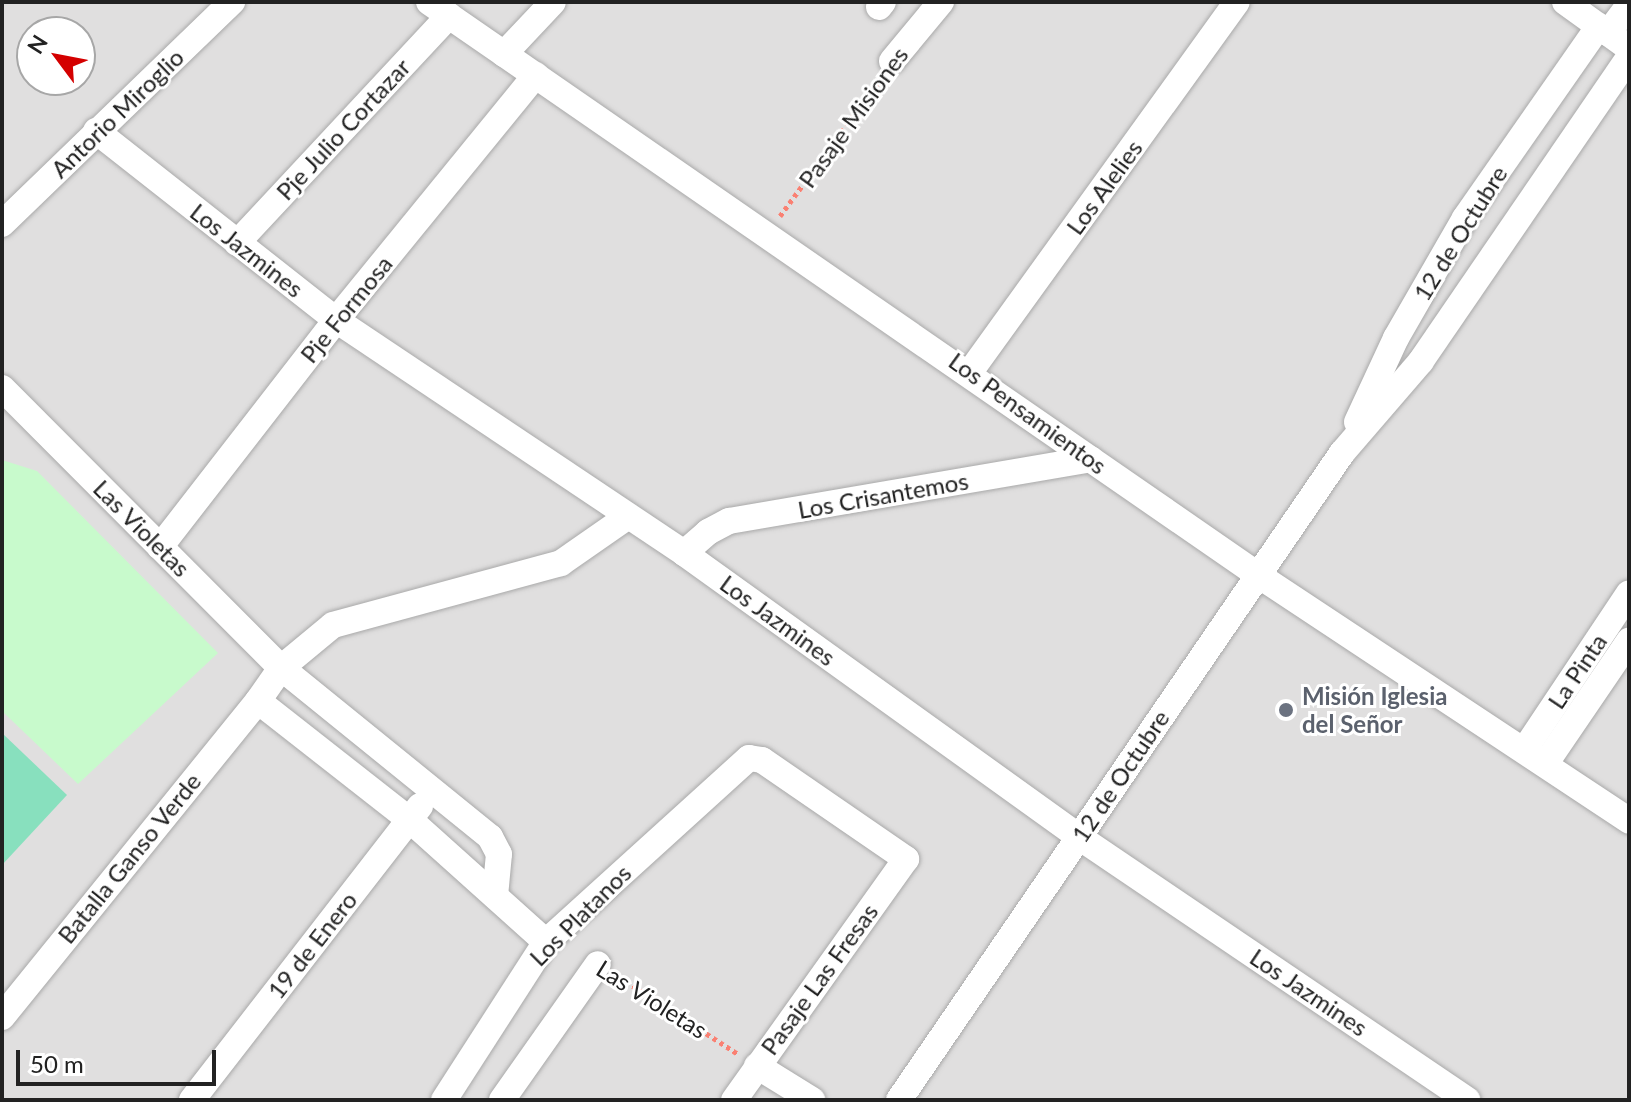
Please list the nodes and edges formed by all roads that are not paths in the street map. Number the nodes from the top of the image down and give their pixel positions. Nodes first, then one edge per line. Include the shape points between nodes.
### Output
1 (232, 2) edge
2 (553, 2) edge
3 (920, 2) edge
4 (941, 2) edge
5 (1237, 2) edge
6 (1565, 2) edge
7 (1629, 5) edge
8 (439, 9) edge
9 (1612, 36) edge
10 (909, 40) junction
11 (504, 54) junction
12 (1629, 57) edge
13 (892, 61) road end
14 (536, 75) junction
15 (96, 131) junction
16 (2, 224) edge
17 (237, 243) junction
18 (336, 320) junction
19 (970, 372) junction
20 (2, 388) edge
21 (1342, 453) junction
22 (1091, 459) junction
23 (627, 517) junction
24 (160, 547) junction
25 (684, 553) junction
26 (1258, 575) junction
27 (1629, 593) edge
28 (1629, 641) edge
29 (281, 668) junction
30 (258, 701) junction
31 (1535, 756) junction
32 (433, 790) junction
33 (410, 820) junction
34 (1629, 821) edge
35 (1079, 837) junction
36 (906, 859) joint
37 (495, 896) junction
38 (546, 942) junction
39 (598, 964) road end
40 (2, 1017) edge
41 (757, 1066) junction
42 (192, 1100) edge
43 (444, 1100) edge
44 (502, 1100) edge
45 (734, 1100) edge
46 (812, 1100) edge
47 (900, 1100) edge
48 (1467, 1100) edge

1 - 15 street, Antorio Miroglio
2 - 11 street
3 - 10 street
4 - 10 street, Pasaje Misiones
5 - 19 street, Los Alelies
6 - 9 street
7 - 9 street, 12 de Octubre
8 - 11 street, Los Pensamientos
8 - 17 street, Pje Julio Cortazar
9 - 21 street, 12 de Octubre via 1465,218 1396,338
10 - 13 street, Pasaje Misiones
11 - 14 street, Los Pensamientos
12 - 21 street, 12 de Octubre via 1421,361
14 - 18 street, Pje Formosa
14 - 19 street, Los Pensamientos
15 - 16 street, Antorio Miroglio
15 - 17 street, Los Jazmines
17 - 18 street, Los Jazmines
18 - 23 street, Los Jazmines
18 - 24 street, Pje Formosa
19 - 22 street, Los Pensamientos
20 - 24 street, Las Violetas
21 - 26 street, 12 de Octubre
22 - 25 street, Los Crisantemos via 729,521
22 - 26 street, Los Pensamientos
23 - 25 street, Los Jazmines
23 - 29 street via 561,563 333,625
24 - 29 street, Las Violetas
25 - 35 street, Los Jazmines
26 - 31 street, Los Pensamientos
26 - 35 street, 12 de Octubre
27 - 31 street, La Pinta
28 - 31 street, La Pinta
29 - 30 street
29 - 32 street, Las Violetas
30 - 33 street
30 - 40 street, Batalla Ganso Verde
31 - 34 street, Los Pensamientos
32 - 33 street, 19 de Enero
32 - 37 street, Las Violetas via 490,837 499,854
33 - 37 street
33 - 42 street, 19 de Enero
35 - 47 street, 12 de Octubre
35 - 48 street, Los Jazmines
36 - 38 street, Los Platanos via 762,760 749,758
36 - 41 street, Pasaje Las Fresas
37 - 38 street
38 - 43 street, Los Platanos
39 - 44 street, Los Platanos
41 - 45 street, Pasaje Las Fresas
41 - 46 street

